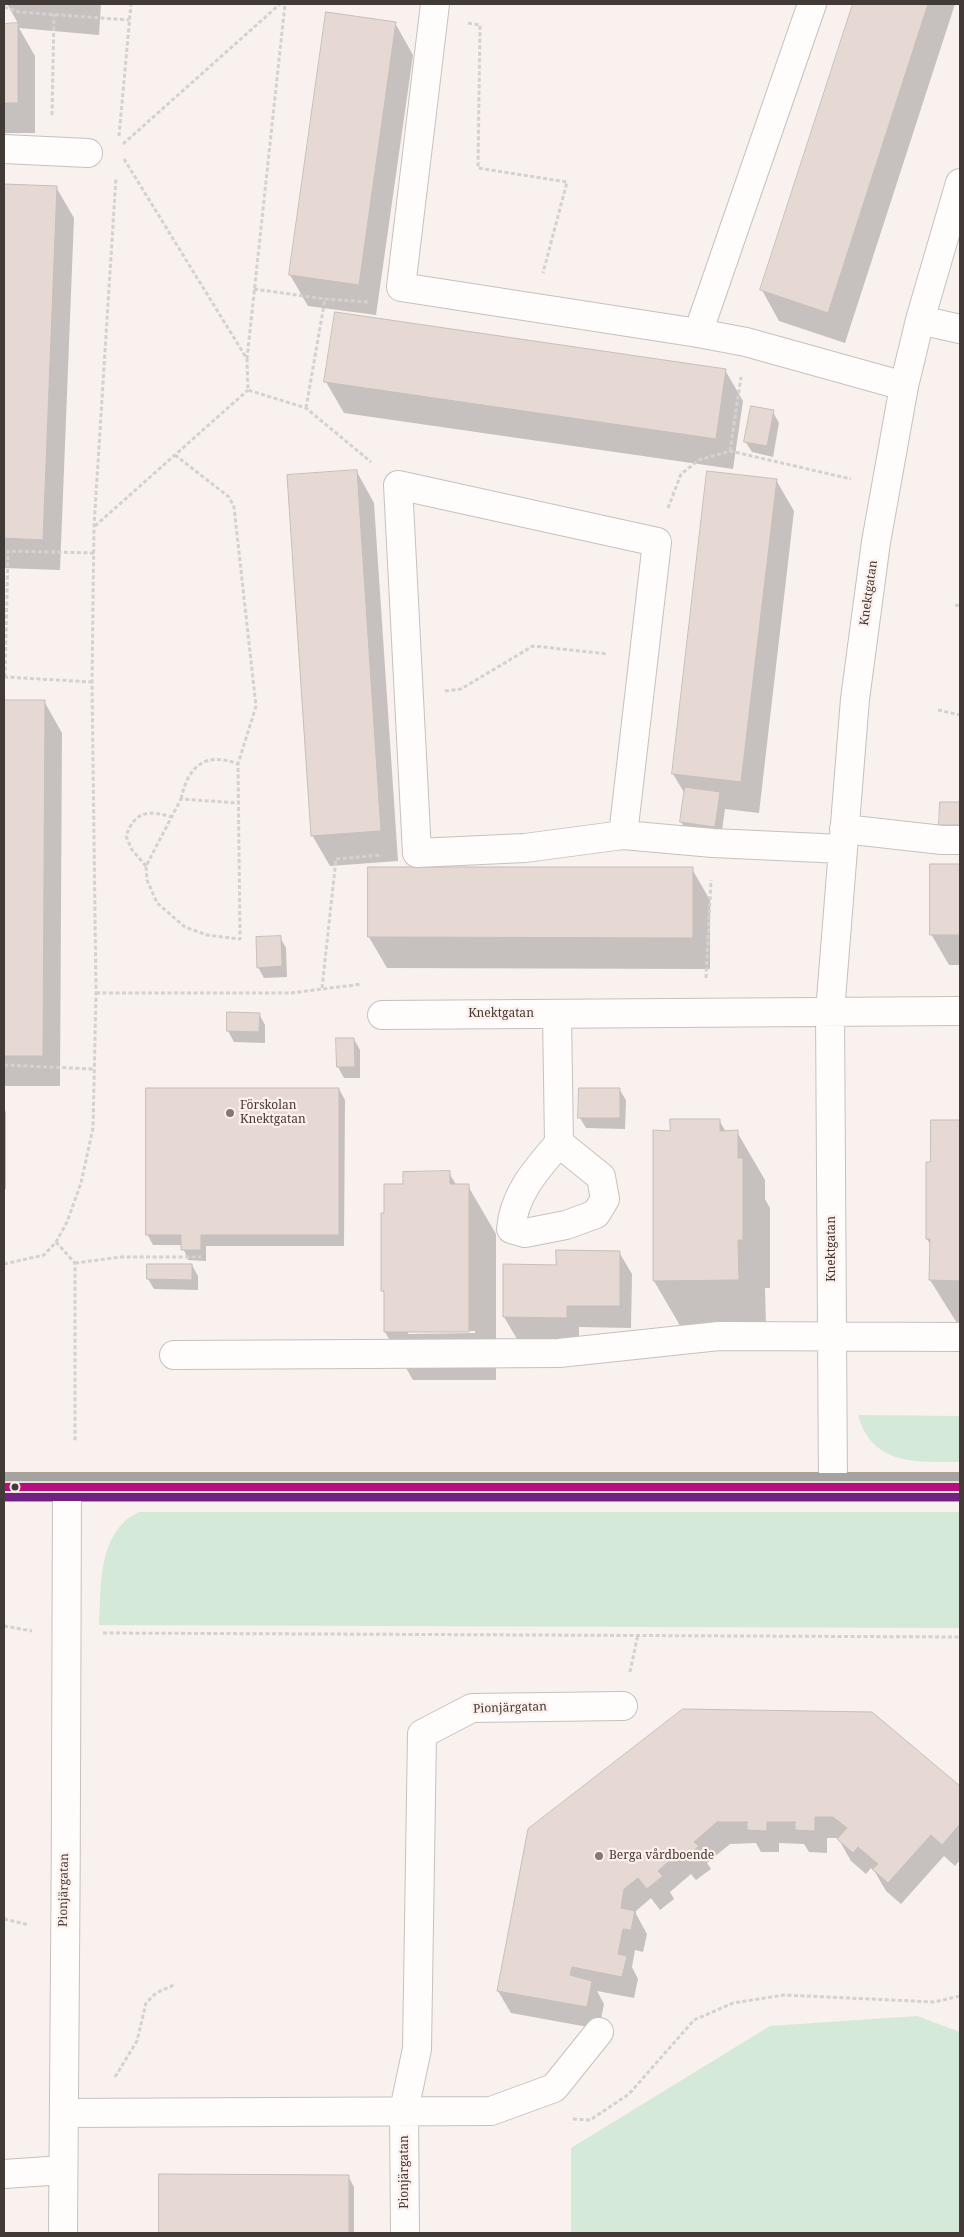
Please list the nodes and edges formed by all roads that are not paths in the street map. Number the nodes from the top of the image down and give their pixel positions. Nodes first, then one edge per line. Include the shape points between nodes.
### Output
1 (812, 4) edge
2 (434, 11) edge
3 (4, 149) edge
4 (88, 153) dead end
5 (960, 183) edge
6 (920, 320) junction
7 (960, 329) edge
8 (698, 333) junction
9 (904, 386) junction
10 (623, 835) junction
11 (843, 839) junction
12 (960, 840) edge
13 (960, 1011) edge
14 (830, 1012) junction
15 (557, 1014) junction
16 (382, 1015) dead end
17 (559, 1143) dead end
18 (833, 1337) junction
19 (960, 1337) edge
20 (174, 1355) dead end
21 (4, 1487) edge
22 (833, 1487) junction
23 (960, 1487) edge
24 (67, 1488) junction
25 (622, 1706) dead end
26 (600, 2032) dead end
27 (404, 2110) junction
28 (77, 2113) junction
29 (63, 2170) junction
30 (4, 2174) edge
31 (63, 2233) edge
32 (405, 2233) edge

1 - 8 street
2 - 8 street via 401,287
3 - 4 street
5 - 6 street, Knektgatan
6 - 7 street
6 - 9 street, Knektgatan
8 - 9 street via 746,342
9 - 11 street, Knektgatan via 885,487 855,699
10 - 10 street via 657,542 398,485 417,853 525,848
10 - 11 street via 713,843
11 - 12 street
11 - 14 street, Knektgatan
13 - 14 street, Knektgatan
14 - 15 street, Knektgatan
14 - 18 street, Knektgatan
15 - 16 street, Knektgatan
15 - 17 street
18 - 19 street
18 - 20 street via 720,1336 559,1353
18 - 22 street, Knektgatan
21 - 24 main road
22 - 23 main road
22 - 24 main road
24 - 28 street, Pionjärgatan
25 - 27 street, Pionjärgatan via 472,1708 422,1734 418,2049
26 - 27 street via 554,2088 491,2111
27 - 28 street
27 - 32 street, Pionjärgatan
28 - 29 street, Pionjärgatan
29 - 30 street
29 - 31 street, Pionjärgatan

